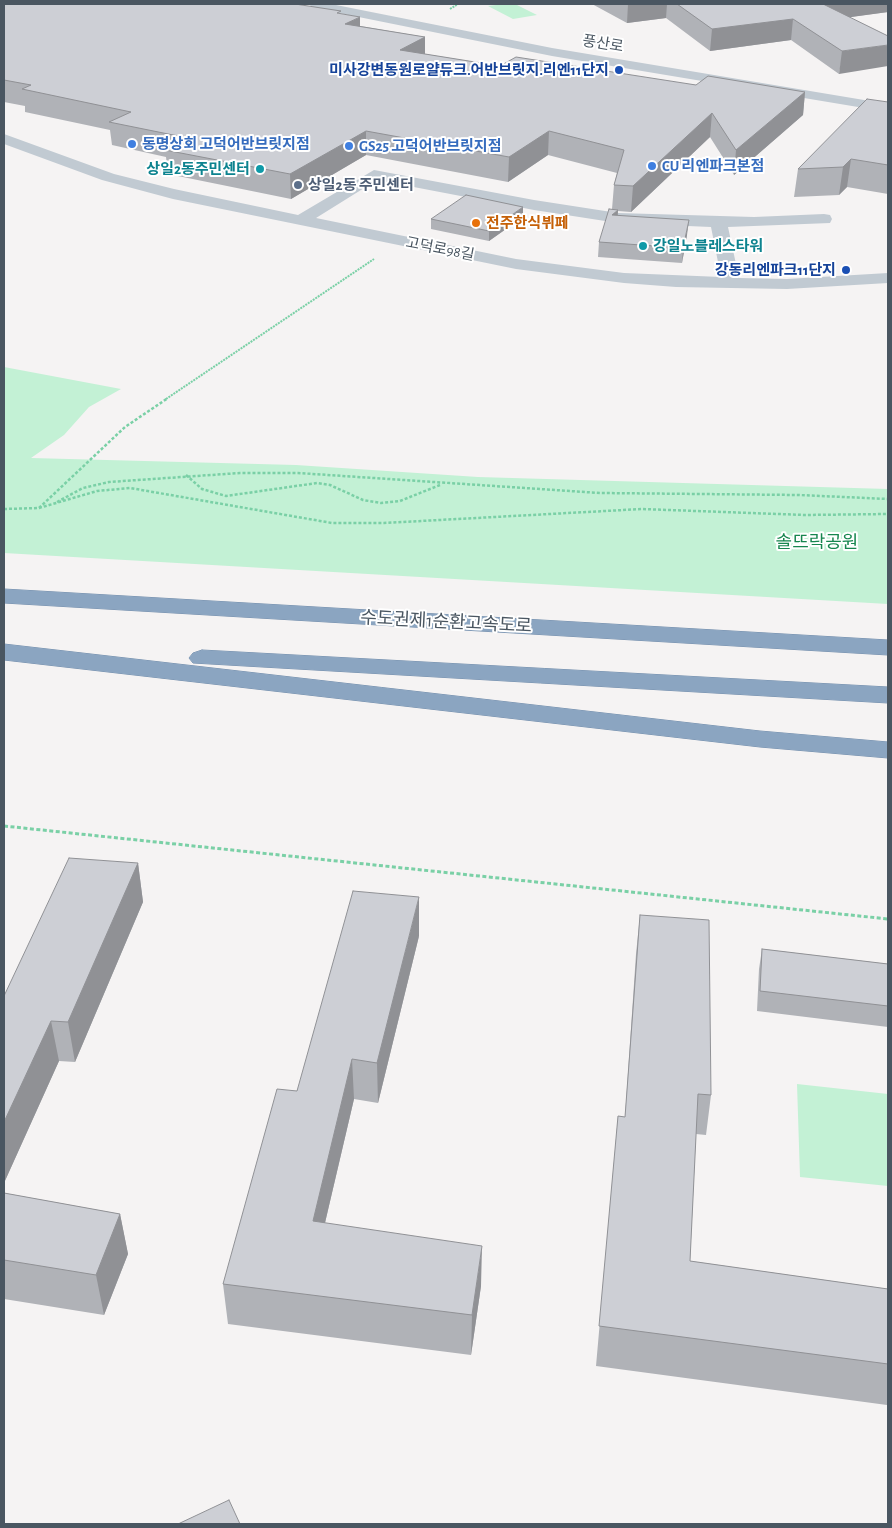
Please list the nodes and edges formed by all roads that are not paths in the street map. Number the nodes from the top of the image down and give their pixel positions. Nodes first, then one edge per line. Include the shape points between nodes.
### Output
1 (314, 4) edge
2 (888, 108) edge
3 (4, 139) edge
4 (300, 220) junction
5 (824, 220) dead end
6 (719, 222) junction
7 (888, 278) edge
8 (731, 284) junction
9 (4, 596) edge
10 (4, 647) edge
11 (888, 648) edge
12 (4, 652) edge
13 (888, 695) edge
14 (888, 750) edge

1 - 2 street, 풍산로 via 552,52
3 - 4 street, 고덕로98길 via 108,177
4 - 6 street via 374,175 571,212
4 - 8 street, 고덕로98길 via 516,264 642,280
5 - 6 street
6 - 8 street
7 - 8 street, 고덕로98길
9 - 11 highway, 수도권제1순환고속도로
10 - 13 highway
12 - 14 highway via 760,739

